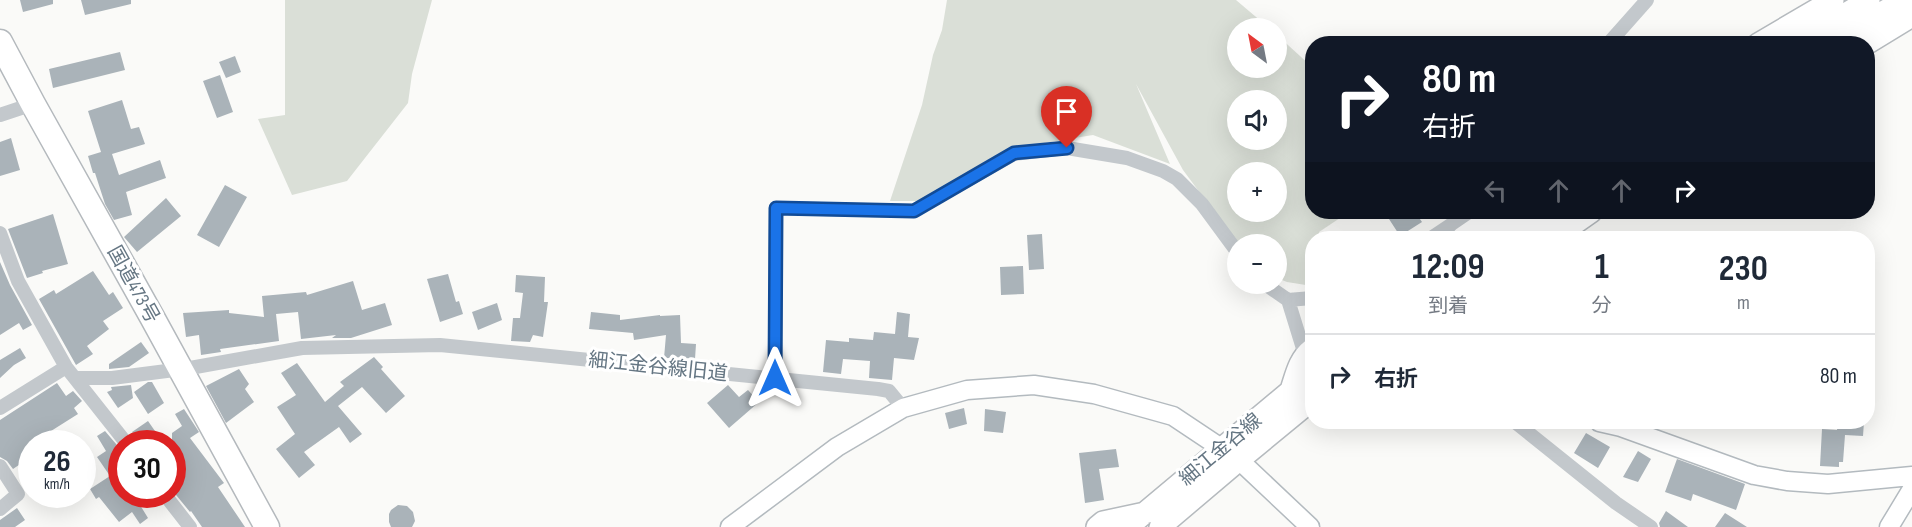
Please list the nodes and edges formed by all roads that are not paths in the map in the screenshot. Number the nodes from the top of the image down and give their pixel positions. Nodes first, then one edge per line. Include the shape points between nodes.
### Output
1 (1647, 0) edge
2 (1833, 0) edge
3 (1869, 0) edge
4 (1904, 0) edge
5 (1912, 16) edge
6 (1615, 36) edge
7 (1772, 36) edge
8 (1808, 36) edge
9 (1841, 36) edge
10 (1875, 39) edge
11 (0, 42) edge
12 (33, 104) junction
13 (0, 115) edge
14 (1460, 219) edge
15 (1490, 219) edge
16 (1522, 219) edge
17 (1552, 219) edge
18 (1581, 219) edge
19 (1442, 231) edge
20 (1472, 231) edge
21 (1504, 231) edge
22 (1534, 231) edge
23 (1564, 231) edge
24 (0, 233) edge
25 (1227, 238) edge
26 (1279, 294) edge
27 (1305, 299) edge
28 (1288, 300) junction
29 (1305, 346) edge
30 (66, 367) junction
31 (1305, 367) edge
32 (181, 368) junction
33 (77, 378) junction
34 (775, 378) junction
35 (0, 408) edge
36 (903, 408) junction
37 (1305, 408) edge
38 (1524, 429) edge
39 (1627, 429) edge
40 (116, 430) edge
41 (1221, 447) junction
42 (1239, 460) junction
43 (0, 466) edge
44 (1912, 476) edge
45 (1912, 489) edge
46 (175, 508) edge
47 (0, 509) edge
48 (1153, 520) edge
49 (190, 527) edge
50 (267, 527) edge
51 (730, 527) edge
52 (1097, 527) edge
53 (1128, 527) edge
54 (1310, 527) edge
55 (1651, 527) edge
56 (1889, 527) edge

1 - 6 street
2 - 7 main road
3 - 8 main road
4 - 9 main road
5 - 10 main road
11 - 12 highway, 国道473号
12 - 13 street
12 - 32 highway, 国道473号
14 - 19 street
15 - 20 main road
16 - 21 main road
17 - 22 main road
18 - 23 main road
24 - 30 street via 18,281
25 - 34 street via 1202,204 1163,171 1127,158 1067,148 1014,153 914,211 776,208
26 - 28 street
27 - 28 street
28 - 29 street
30 - 33 street
30 - 35 street
31 - 41 main road, 細江金谷線 via 1290,390
32 - 33 street, 細江金谷線旧道 via 112,378
32 - 34 street, 細江金谷線旧道 via 302,348 440,345
32 - 50 highway, 国道473号
33 - 40 street
34 - 36 street, 細江金谷線旧道 via 889,392
36 - 41 street via 967,390 1034,385 1095,394 1173,416
36 - 51 street via 837,447
37 - 42 main road, 細江金谷線
38 - 55 street
39 - 44 street via 1754,475 1787,481 1828,484
41 - 42 street
41 - 48 main road, 細江金谷線
42 - 48 main road, 細江金谷線
42 - 54 street
43 - 47 street via 18,494
45 - 56 street
46 - 49 street
48 - 52 main road via 1113,519
48 - 53 main road, 細江金谷線

